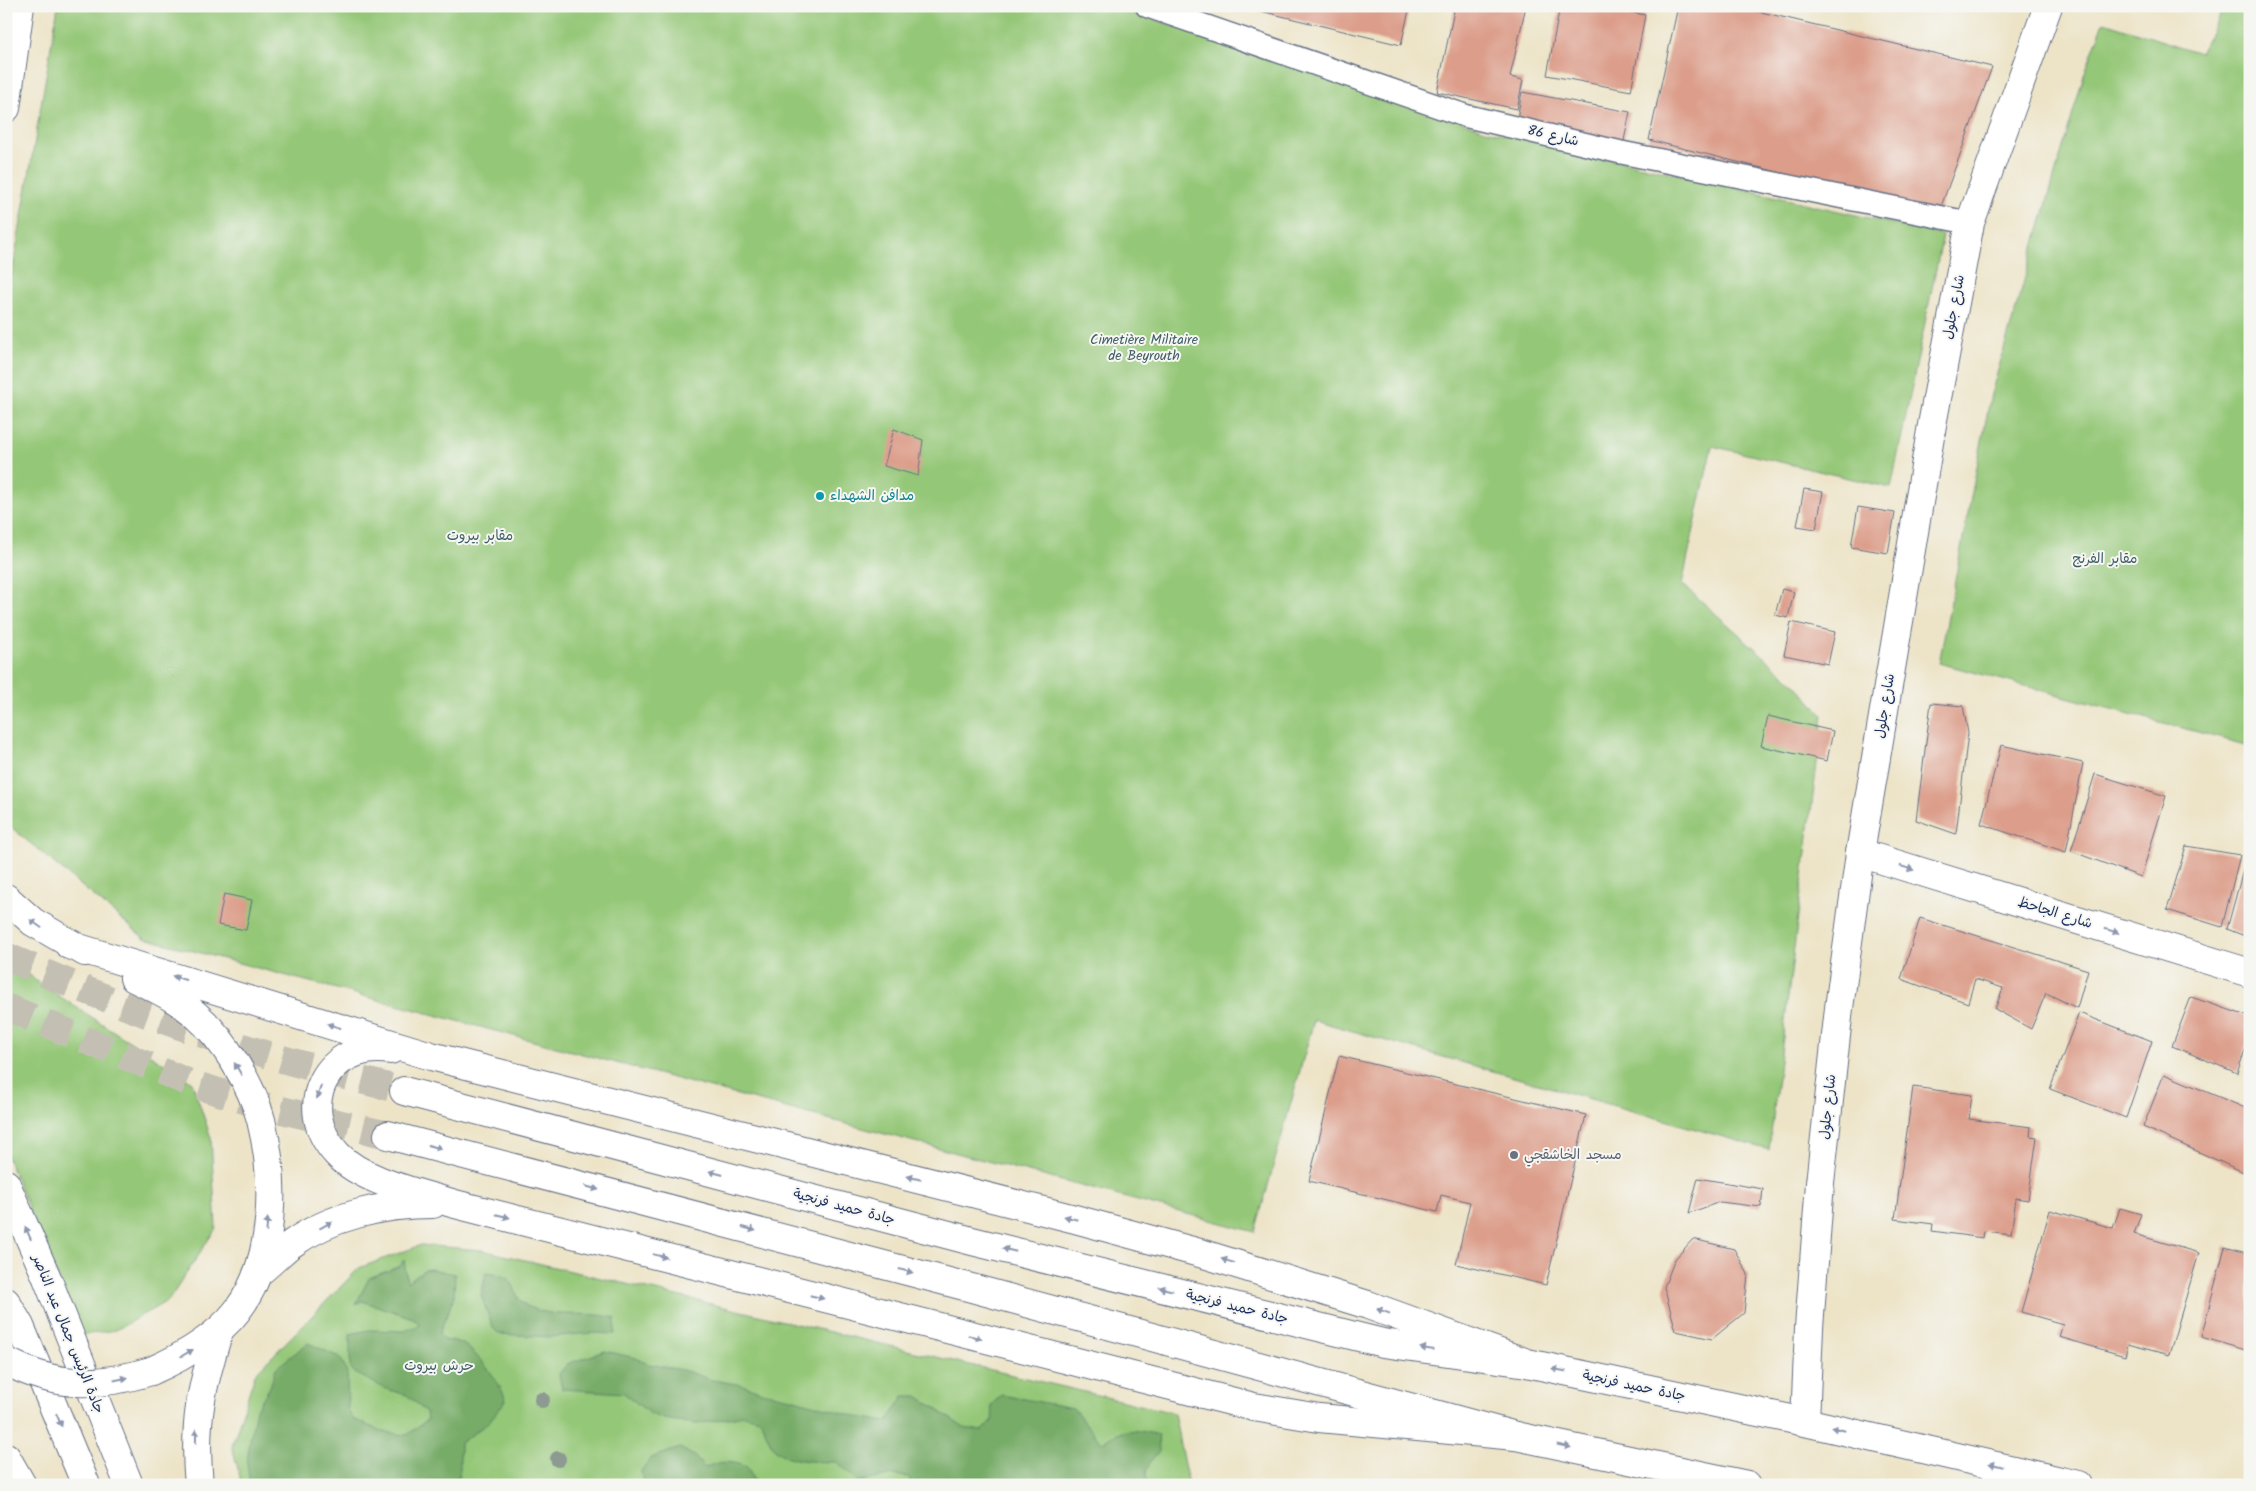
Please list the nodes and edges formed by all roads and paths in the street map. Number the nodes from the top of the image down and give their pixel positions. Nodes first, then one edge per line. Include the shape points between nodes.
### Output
1 (20, 6) edge
2 (1148, 6) edge
3 (2048, 6) edge
4 (6, 108) edge
5 (1970, 223) junction
6 (1860, 853) junction
7 (6, 898) edge
8 (70, 945) junction
9 (2250, 973) edge
10 (431, 1056) junction
11 (404, 1091) tunnel mouth
12 (388, 1135) tunnel mouth
13 (6, 1184) edge
14 (456, 1204) junction
15 (258, 1273) junction
16 (6, 1302) edge
17 (219, 1331) junction
18 (6, 1361) edge
19 (1527, 1363) junction
20 (1805, 1422) junction
21 (1516, 1436) junction
22 (6, 1457) edge
23 (22, 1485) edge
24 (86, 1485) edge
25 (129, 1485) edge
26 (199, 1485) edge
27 (1747, 1485) edge
28 (2078, 1485) edge

1 - 4 main road
2 - 5 street, شارع 86 via 1466,116 1619,152
3 - 5 main road, شارع جلول
5 - 6 main road, شارع جلول via 1932,425
6 -> 9 main road, شارع الجاحظ
6 - 20 main road, شارع جلول via 1820,1183 1808,1328
8 -> 7 main road via 33,922
10 -> 8 main road
15 -> 8 main road via 266,1234 270,1186 261,1119 245,1080 227,1051 196,1015 167,994
10 -> 14 main road via 372,1048 348,1055 323,1080 318,1092 318,1112 322,1131 337,1154 353,1166 381,1181
19 -> 10 main road via 1368,1305 1206,1255
19 -> 11 main road, جادة حميد فرنجية via 1383,1343 972,1241
12 -> 21 main road via 968,1287
25 -> 13 main road, جادة الرئيس جمال عبد الناصر
15 -> 14 main road via 291,1245 334,1221 380,1208
14 -> 21 main road via 1254,1407 1319,1418
15 - 17 main road via 238,1310
16 -> 24 main road via 20,1326
18 -> 17 main road, bridge via 40,1376 70,1383 110,1381 151,1370 192,1350
26 -> 17 main road via 198,1408
20 -> 19 main road, جادة حميد فرنجية
28 -> 20 main road, جادة حميد فرنجية
21 -> 27 main road
22 - 23 main road

